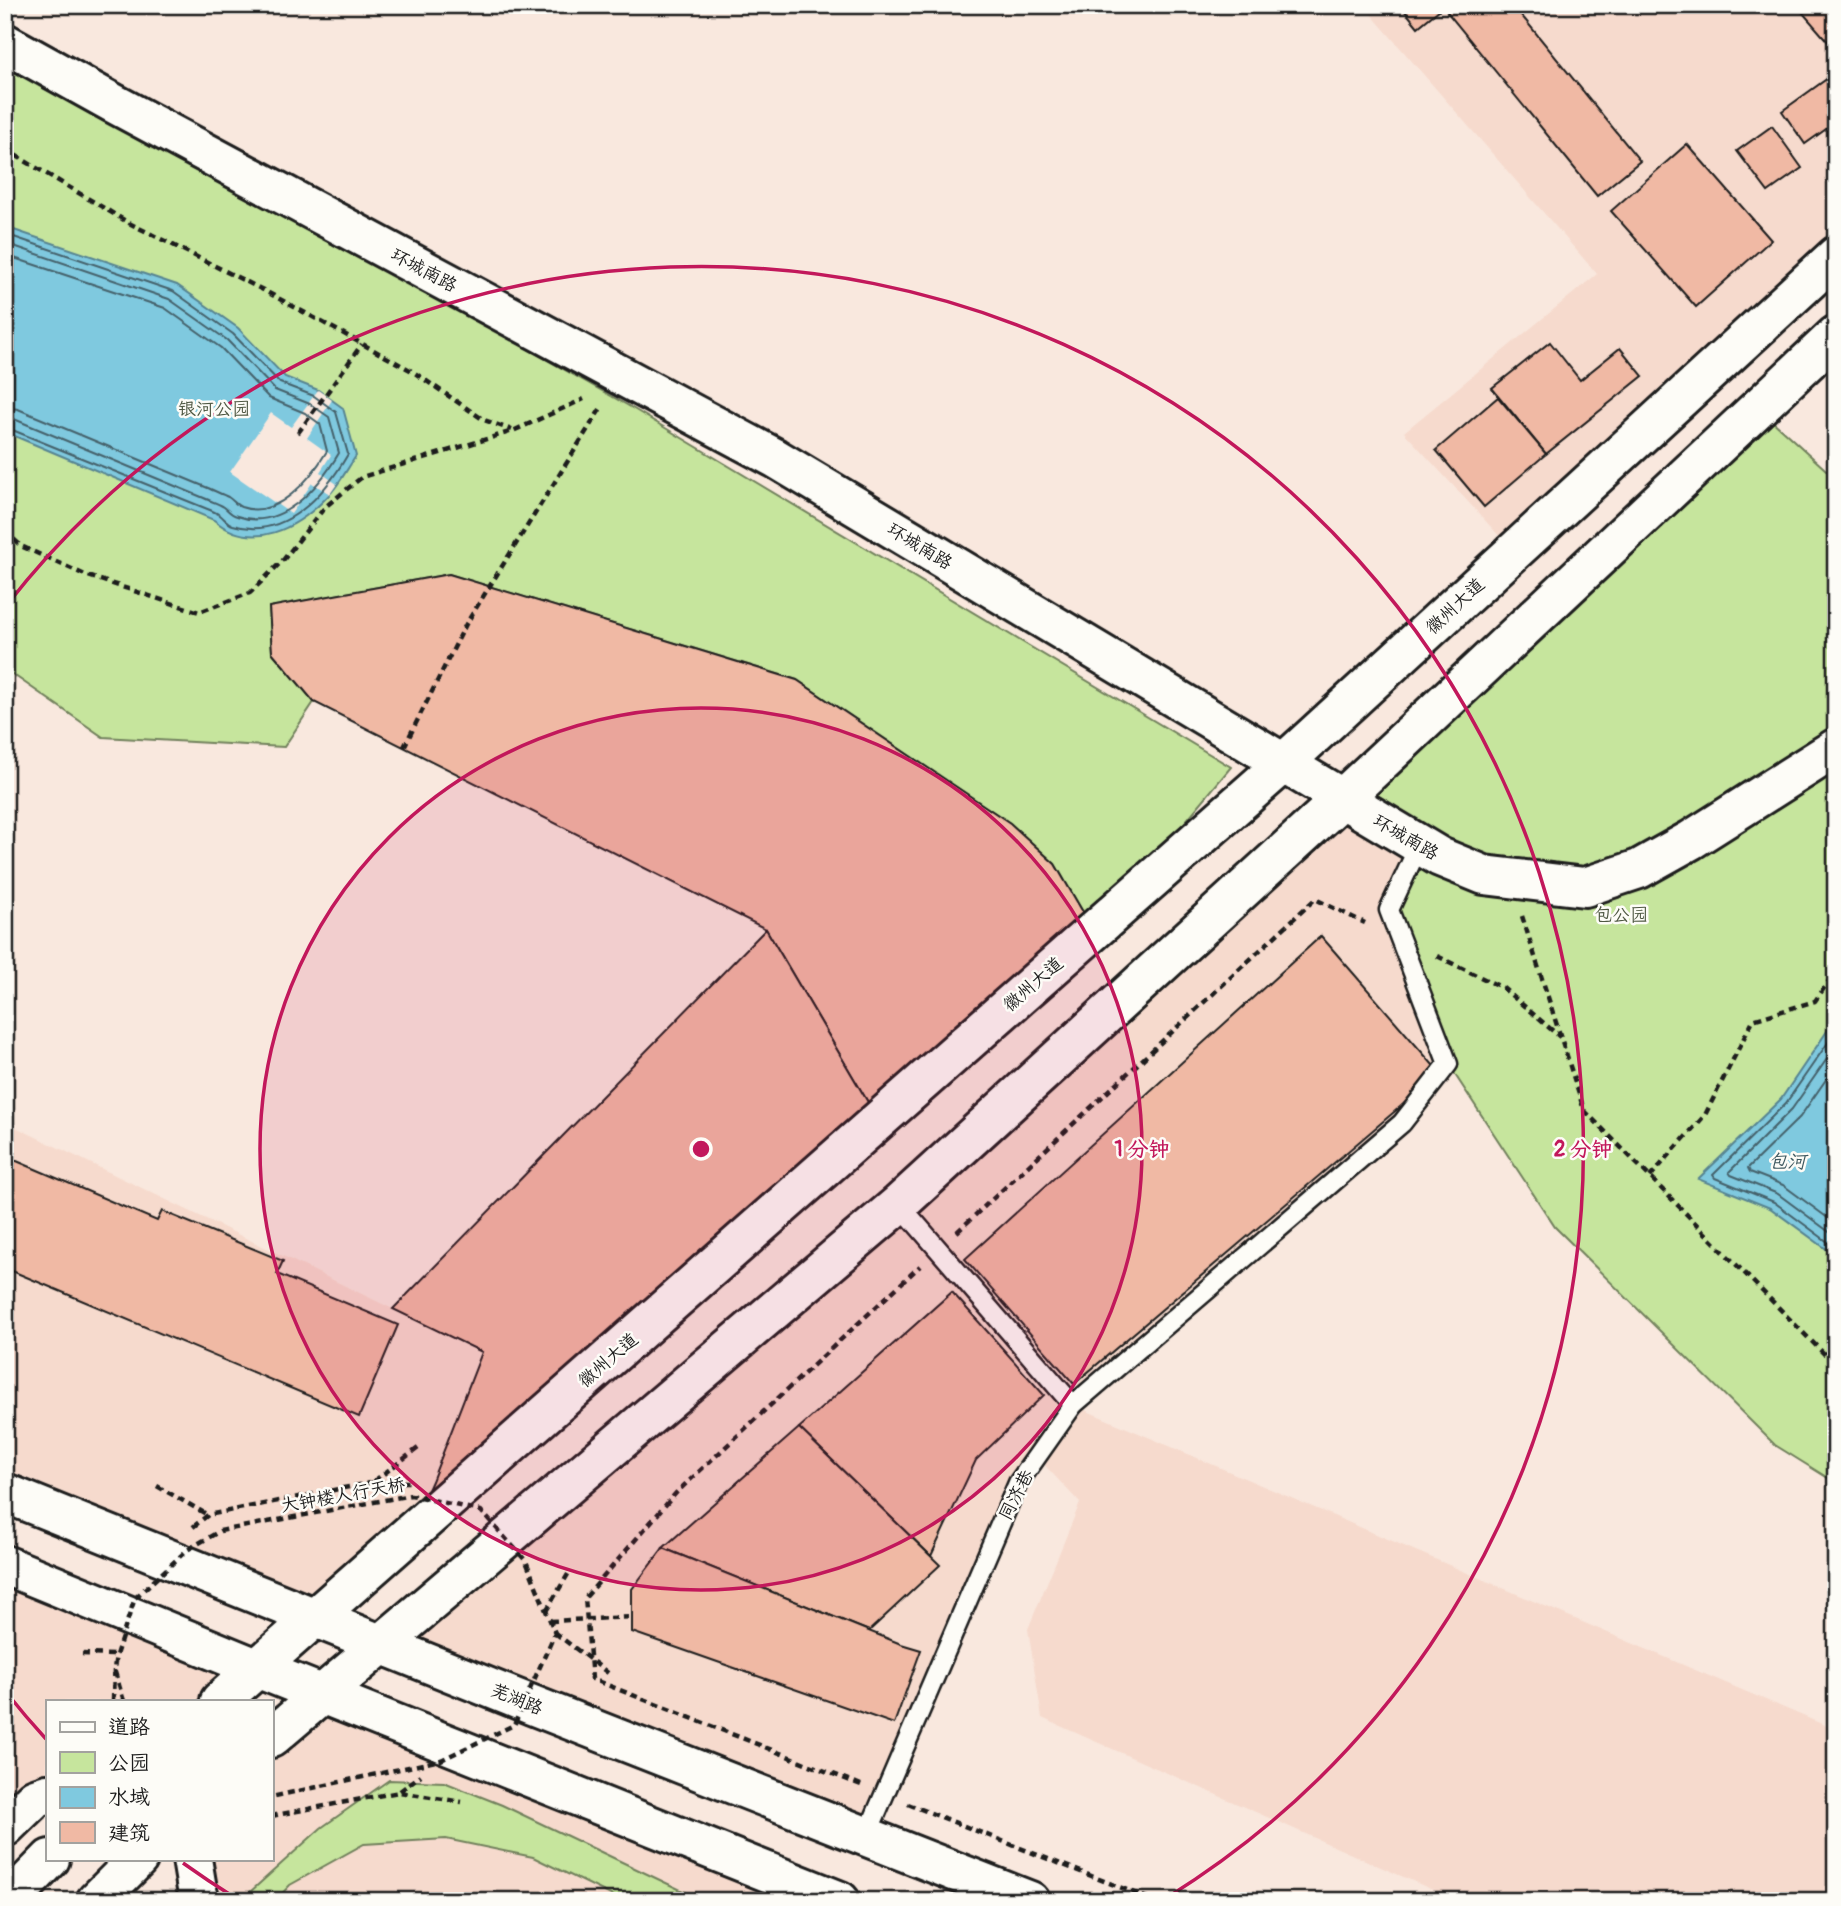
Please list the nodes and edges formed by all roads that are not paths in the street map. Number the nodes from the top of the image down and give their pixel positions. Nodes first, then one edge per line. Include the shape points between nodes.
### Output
1 (5, 43) edge
2 (1836, 256) edge
3 (1836, 335) edge
4 (1836, 748) edge
5 (1282, 764) junction
6 (1342, 799) junction
7 (1415, 854) dead end
8 (899, 1204) junction
9 (1073, 1405) junction
10 (5, 1493) edge
11 (5, 1565) edge
12 (316, 1618) junction
13 (381, 1644) junction
14 (259, 1669) junction
15 (323, 1694) junction
16 (221, 1700) edge
17 (273, 1736) edge
18 (46, 1794) edge
19 (5, 1827) edge
20 (866, 1837) junction
21 (49, 1860) edge
22 (137, 1860) edge
23 (192, 1860) edge
24 (9, 1901) edge
25 (96, 1901) edge
26 (199, 1901) edge
27 (840, 1901) edge
28 (1030, 1901) edge

1 - 5 main road, 环城南路 via 775,458
2 - 5 main road, 徽州大道
3 - 6 main road
4 - 6 main road, 环城南路 via 1639,869 1585,887 1484,875 1440,858
5 - 6 main road, 环城南路
5 - 12 main road, 徽州大道
6 - 8 main road
7 - 9 lane, 同济巷 via 1389,911 1448,1064 1402,1123
8 - 9 lane
8 - 13 main road
9 - 20 lane, 同济巷 via 1018,1483
10 - 12 main road, 芜湖路
11 - 14 main road
12 - 13 main road, 芜湖路
12 - 14 main road, 徽州大道
13 - 15 main road
13 - 20 main road, 芜湖路
14 - 15 main road
14 - 16 main road, 徽州大道
15 - 17 main road
15 - 27 main road
18 - 19 main road via 35,1798
20 - 28 main road, 芜湖路
21 - 24 main road
22 - 25 main road
23 - 26 main road

